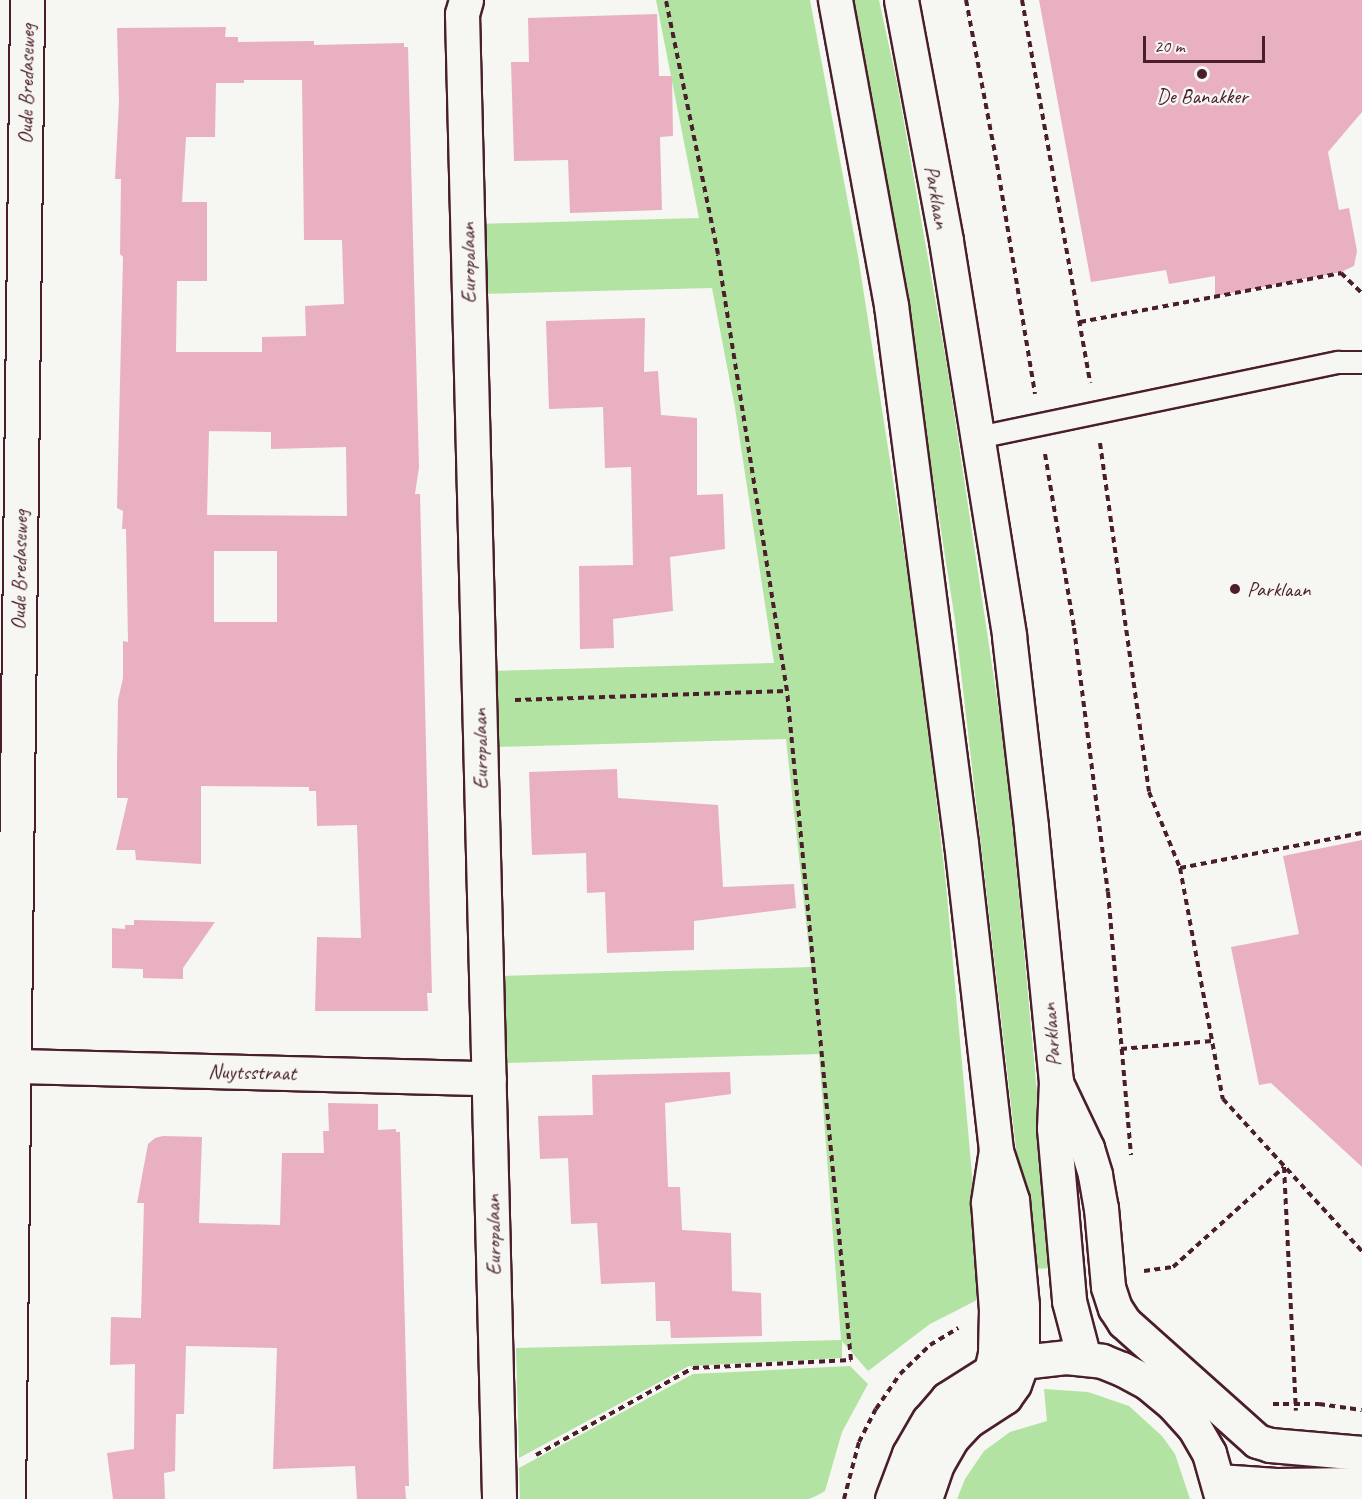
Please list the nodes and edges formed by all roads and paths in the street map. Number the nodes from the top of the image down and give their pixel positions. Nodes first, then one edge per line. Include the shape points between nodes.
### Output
1 (27, 0) edge
2 (466, 0) edge
3 (666, 0) edge
4 (834, 0) edge
5 (901, 0) edge
6 (966, 0) edge
7 (1022, 0) edge
8 (1362, 293) edge
9 (1080, 322) junction
10 (1362, 362) edge
11 (1095, 412) junction
12 (1040, 424) junction
13 (978, 437) junction
14 (787, 691) junction
15 (479, 701) junction
16 (8, 807) edge
17 (1362, 833) edge
18 (1180, 868) junction
19 (1212, 1041) junction
20 (1121, 1049) junction
21 (16, 1066) junction
22 (489, 1078) junction
23 (1056, 1081) junction
24 (996, 1150) junction
25 (1132, 1166) dead end
26 (1284, 1166) junction
27 (1362, 1251) edge
28 (1142, 1280) dead end
29 (1084, 1358) junction
30 (1022, 1362) junction
31 (991, 1371) junction
32 (1295, 1403) junction
33 (1264, 1404) dead end
34 (1362, 1410) edge
35 (1362, 1453) edge
36 (1362, 1484) edge
37 (499, 1487) edge
38 (1220, 1490) edge
39 (8, 1499) edge
40 (892, 1499) edge
41 (925, 1499) edge

1 - 16 street, Oude Bredaseweg
2 - 15 street, Europalaan via 462,14
3 - 14 path via 718,254
4 - 24 street via 891,305 961,843
5 - 13 street, Parklaan
6 - 12 path
7 - 9 path
8 - 9 path via 1341,273
9 - 11 path
10 - 11 lane via 1338,362
11 - 12 lane
11 - 18 path via 1149,792
12 - 13 lane
12 - 20 path via 1077,651 1108,892
13 - 23 street, Parklaan via 1009,636
14 - 15 path
14 - 37 path via 851,1360 693,1368
15 - 22 street, Europalaan
16 - 21 street, Oude Bredaseweg
17 - 18 path
18 - 19 path
19 - 20 path
19 - 26 path via 1223,1099
20 - 25 path
21 - 22 street, Nuytsstraat
21 - 39 street, Oude Bredaseweg
22 - 37 street, Europalaan
23 - 29 street, Parklaan via 1054,1128 1069,1301
23 - 35 street via 1095,1175 1108,1287 1124,1322 1257,1441
24 - 30 street via 1012,1200 1022,1305
24 - 31 street via 988,1202 996,1310
26 - 27 path
26 - 28 path via 1173,1267 1141,1271
26 - 32 path
29 - 30 street
29 - 38 street via 1122,1369 1148,1383 1173,1404 1204,1444
30 - 31 street
30 - 41 street via 1005,1397 968,1421 952,1438 937,1464
31 - 40 street via 947,1399 929,1420 909,1454
32 - 33 path
32 - 34 path
36 - 38 street

